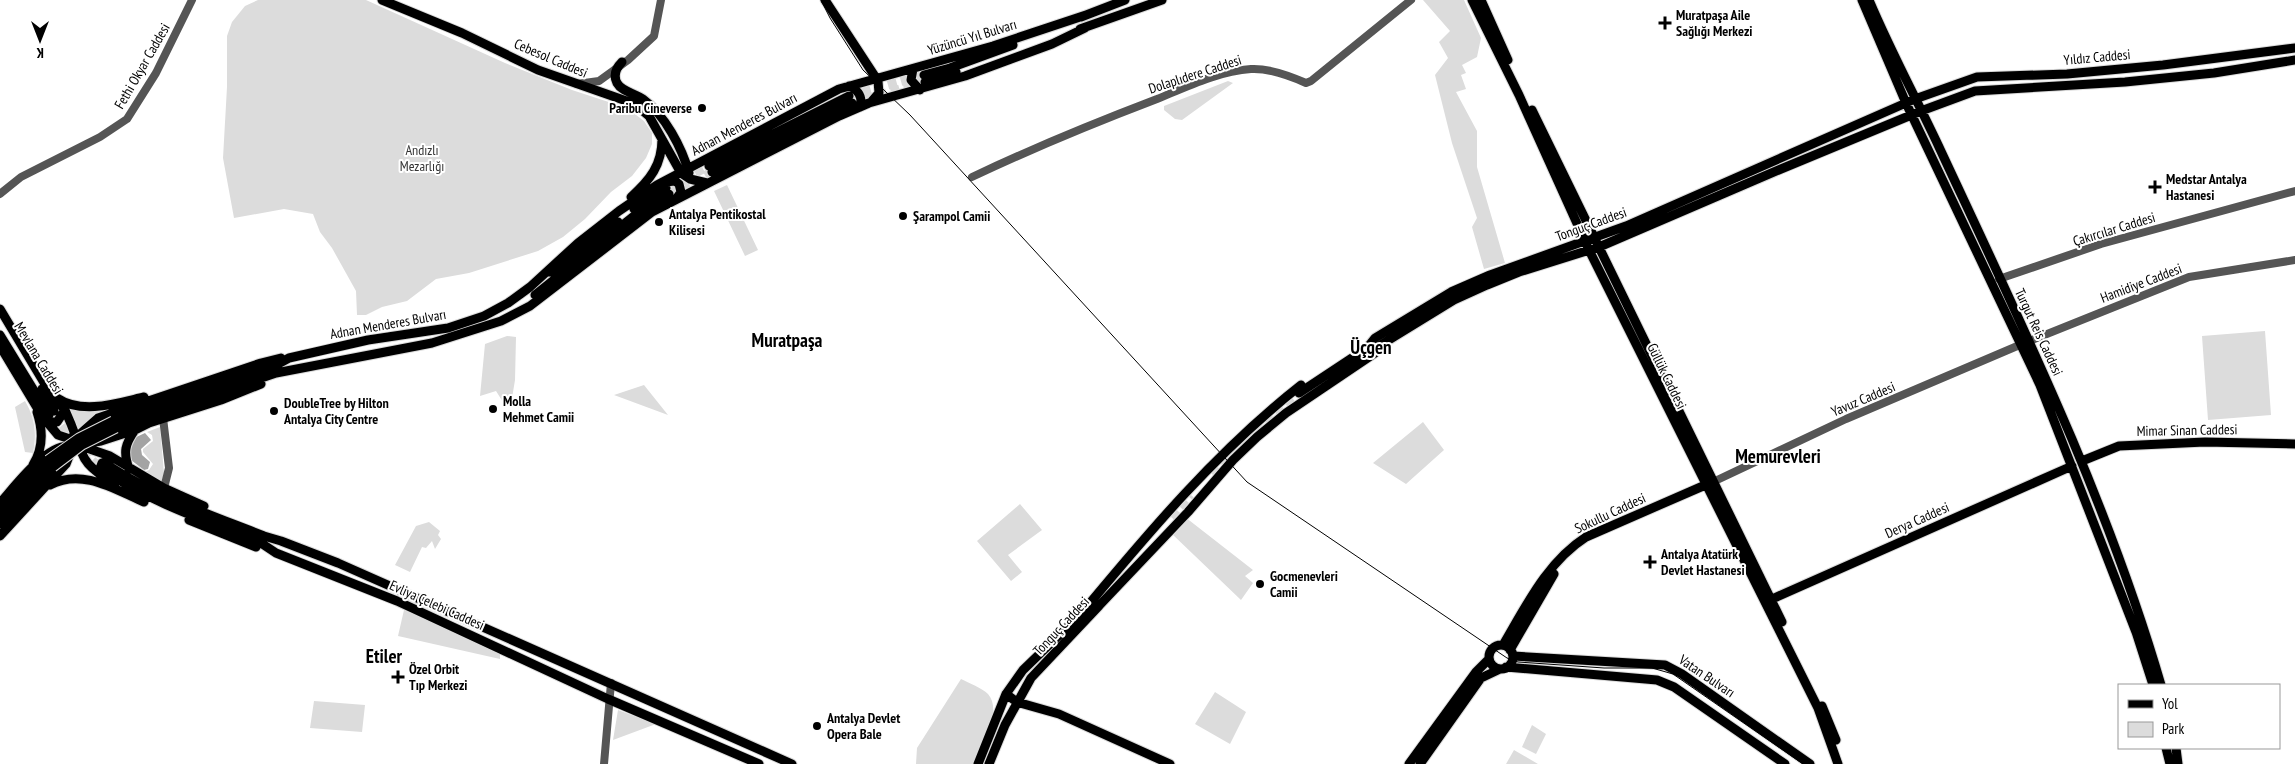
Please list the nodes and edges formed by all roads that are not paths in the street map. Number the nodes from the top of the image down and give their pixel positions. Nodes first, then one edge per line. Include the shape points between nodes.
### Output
1 (192, 0) edge
2 (382, 0) edge
3 (661, 0) edge
4 (825, 0) edge
5 (1125, 0) edge
6 (1162, 0) edge
7 (1411, 0) edge
8 (1472, 0) edge
9 (1481, 0) edge
10 (1862, 0) edge
11 (1869, 0) edge
12 (1086, 15) junction
13 (1085, 28) junction
14 (2295, 48) edge
15 (2295, 60) edge
16 (622, 62) junction
17 (868, 67) junction
18 (913, 69) junction
19 (888, 76) junction
20 (877, 79) junction
21 (866, 83) joint
22 (576, 84) junction
23 (849, 86) junction
24 (920, 90) junction
25 (882, 99) joint
26 (1915, 99) junction
27 (854, 102) junction
28 (869, 103) junction
29 (1906, 103) junction
30 (1921, 111) junction
31 (1911, 115) junction
32 (662, 136) junction
33 (681, 155) junction
34 (708, 167) junction
35 (684, 171) junction
36 (972, 177) dead end
37 (690, 179) junction
38 (707, 183) junction
39 (672, 191) junction
40 (2295, 191) edge
41 (0, 194) edge
42 (619, 211) junction
43 (1590, 239) junction
44 (1599, 247) junction
45 (1589, 250) junction
46 (2295, 260) edge
47 (1999, 279) junction
48 (530, 287) junction
49 (0, 309) edge
50 (0, 318) edge
51 (0, 335) edge
52 (1379, 341) junction
53 (2026, 342) junction
54 (0, 346) edge
55 (289, 358) junction
56 (293, 370) junction
57 (49, 391) junction
58 (172, 393) junction
59 (1299, 396) junction
60 (35, 405) junction
61 (65, 410) junction
62 (50, 416) junction
63 (163, 418) junction
64 (115, 424) junction
65 (89, 425) junction
66 (135, 430) junction
67 (101, 441) junction
68 (77, 443) junction
69 (2295, 444) edge
70 (54, 449) junction
71 (2082, 461) junction
72 (50, 464) junction
73 (66, 464) junction
74 (2072, 466) junction
75 (107, 468) junction
76 (129, 469) junction
77 (29, 471) junction
78 (1213, 474) tunnel mouth
79 (1712, 485) junction
80 (45, 488) junction
81 (164, 488) junction
82 (1192, 496) tunnel mouth
83 (144, 502) junction
84 (0, 503) edge
85 (0, 513) edge
86 (0, 524) edge
87 (0, 536) edge
88 (281, 541) junction
89 (276, 553) junction
90 (1772, 599) junction
91 (397, 601) junction
92 (1095, 610) junction
93 (1080, 615) junction
94 (488, 628) junction
95 (1509, 650) junction
96 (1489, 659) junction
97 (1503, 668) junction
98 (611, 684) junction
99 (2153, 684) edge
100 (2161, 684) edge
101 (1006, 694) junction
102 (608, 699) junction
103 (1017, 702) junction
104 (2166, 749) edge
105 (2176, 749) edge
106 (604, 764) edge
107 (759, 764) edge
108 (792, 764) edge
109 (978, 764) edge
110 (989, 764) edge
111 (1170, 764) edge
112 (1409, 764) edge
113 (1420, 764) edge
114 (1785, 764) edge
115 (1810, 764) edge
116 (1838, 764) edge
117 (1843, 764) edge
118 (2170, 764) edge
119 (2178, 764) edge

1 - 41 street, Fethi Okyar Caddesi via 156,73 127,118 100,137 21,177
2 - 22 main road, Cebesol Caddesi
3 - 16 street via 654,36
4 - 17 main road
5 - 12 main road, Yüzüncü Yıl Bulvarı
6 - 13 main road, Yüzüncü Yıl Bulvarı
7 - 36 street, Dolaplıdere Caddesi via 1311,81 1306,83 1269,71 1235,72 1096,121
8 - 43 main road, Güllük Caddesi
9 - 43 main road, Güllük Caddesi
10 - 29 main road, Turgut Reis Caddesi
11 - 26 main road, Turgut Reis Caddesi
12 - 13 main road, Yüzüncü Yıl Bulvarı via 925,78 967,69
12 - 18 main road, Yüzüncü Yıl Bulvarı
13 - 24 main road, Yüzüncü Yıl Bulvarı via 1052,44
14 - 26 main road, Yıldız Caddesi via 2067,74 1977,77
15 - 30 main road, Yıldız Caddesi via 2125,82 1980,90
16 - 22 street via 599,81
16 - 33 main road via 615,75 621,88 641,97 660,115
17 - 19 main road
17 - 20 main road
18 - 19 main road, Yüzüncü Yıl Bulvarı
18 - 24 main road via 912,80
19 - 20 main road, Yüzüncü Yıl Bulvarı
20 - 21 main road, Yüzüncü Yıl Bulvarı
20 - 28 main road via 879,93
21 - 23 main road, Adnan Menderes Bulvarı
22 - 32 main road, Cebesol Caddesi via 635,104 649,116
23 - 27 main road via 860,95
23 - 34 main road, Adnan Menderes Bulvarı via 761,130
24 - 25 main road, Yüzüncü Yıl Bulvarı
25 - 28 main road, Adnan Menderes Bulvarı
26 - 29 main road, Yıldız Caddesi
26 - 30 main road, Turgut Reis Caddesi
27 - 28 main road, Adnan Menderes Bulvarı
27 - 34 main road, Adnan Menderes Bulvarı
27 - 38 main road, Adnan Menderes Bulvarı
29 - 31 main road, Turgut Reis Caddesi
29 - 43 main road, Tonguç Caddesi via 1728,183
30 - 31 main road, Yıldız Caddesi
30 - 47 main road, Turgut Reis Caddesi
31 - 44 main road, Tonguç Caddesi
31 - 53 main road, Turgut Reis Caddesi via 1965,229
32 - 35 main road, Cebesol Caddesi
32 - 42 main road via 656,170
33 - 34 main road
33 - 35 main road
34 - 35 main road, Adnan Menderes Bulvarı
35 - 37 main road
35 - 39 main road, Adnan Menderes Bulvarı
37 - 38 main road
37 - 39 main road via 689,187
38 - 39 main road, Adnan Menderes Bulvarı
39 - 42 main road, Adnan Menderes Bulvarı
39 - 48 main road via 640,204
39 - 56 main road, Adnan Menderes Bulvarı via 530,306 501,321 432,343
40 - 47 street, Çakırcılar Caddesi via 2101,244
42 - 48 main road, Adnan Menderes Bulvarı via 558,259
43 - 44 main road, Güllük Caddesi
43 - 45 main road, Güllük Caddesi
43 - 52 main road, Tonguç Caddesi via 1451,292
44 - 45 main road, Tonguç Caddesi
44 - 79 main road, Güllük Caddesi
45 - 52 main road, Tonguç Caddesi via 1519,272 1454,300
45 - 79 main road, Güllük Caddesi
46 - 53 street, Hamidiye Caddesi via 2189,277
47 - 53 main road, Turgut Reis Caddesi
48 - 55 main road, Adnan Menderes Bulvarı via 508,303 463,324 433,332 368,340
49 - 57 main road
50 - 62 main road, Mevlana Caddesi
51 - 62 main road, Mevlana Caddesi
52 - 59 main road, Tonguç Caddesi
53 - 71 main road, Turgut Reis Caddesi
53 - 74 main road, Turgut Reis Caddesi
53 - 79 street, Yavuz Caddesi via 1846,419
54 - 60 main road
55 - 58 main road via 261,363
55 - 64 main road, Adnan Menderes Bulvarı
56 - 63 main road via 221,400
56 - 64 main road, Adnan Menderes Bulvarı
57 - 58 main road via 68,404 92,406
57 - 61 main road
58 - 65 main road via 98,418
59 - 92 main road via 1233,460
59 - 93 main road via 1274,406 1221,456
60 - 62 main road
60 - 77 main road via 42,437 39,453
61 - 62 main road via 57,422
61 - 68 main road
62 - 68 main road via 58,434
63 - 66 main road
63 - 81 street via 169,468
64 - 72 main road, Adnan Menderes Bulvarı, bridge via 79,438
65 - 67 main road via 88,434
65 - 68 main road
66 - 67 main road
66 - 76 main road via 125,447
67 - 68 main road
68 - 70 main road
68 - 73 main road
68 - 75 main road via 98,451
68 - 75 main road via 88,465
69 - 71 main road, Mimar Sinan Caddesi via 2205,442 2119,446
70 - 73 main road via 66,451
70 - 77 main road
71 - 100 main road, Turgut Reis Caddesi via 2146,631
72 - 85 main road
72 - 86 main road
73 - 80 main road
74 - 90 main road, Derya Caddesi
74 - 99 main road, Turgut Reis Caddesi
75 - 76 main road
75 - 83 main road
75 - 88 main road, Evliya Çelebi Caddesi via 161,495
75 - 89 main road, Evliya Çelebi Caddesi via 131,489 261,543
76 - 81 main road
77 - 84 main road
78 - 82 main road
79 - 90 main road, Güllük Caddesi
79 - 95 main road, Sokullu Caddesi via 1576,549 1549,580
79 - 116 main road, Güllük Caddesi via 1818,708
80 - 83 main road via 58,481 78,477 96,481
80 - 87 main road
81 - 88 main road
83 - 89 main road
88 - 94 main road, Evliya Çelebi Caddesi
89 - 91 main road, Evliya Çelebi Caddesi
90 - 117 main road, Güllük Caddesi via 1829,720
91 - 94 main road via 436,613 476,631
91 - 102 main road, Evliya Çelebi Caddesi
92 - 93 main road, Tonguç Caddesi via 1172,518
92 - 103 main road, Tonguç Caddesi via 1031,678
93 - 101 main road via 1023,670
94 - 98 main road, Evliya Çelebi Caddesi
95 - 96 main road via 1492,648
95 - 97 main road via 1511,664
95 - 115 main road, Vatan Bulvarı via 1665,665
96 - 97 main road via 1493,666
96 - 112 main road
97 - 113 main road via 1482,678
97 - 114 main road via 1656,680 1674,687
98 - 102 street
98 - 108 main road
101 - 103 main road
101 - 109 main road
102 - 106 street
102 - 107 main road, Evliya Çelebi Caddesi
103 - 110 main road, Tonguç Caddesi
103 - 111 main road via 1067,718
104 - 118 main road
105 - 119 main road

